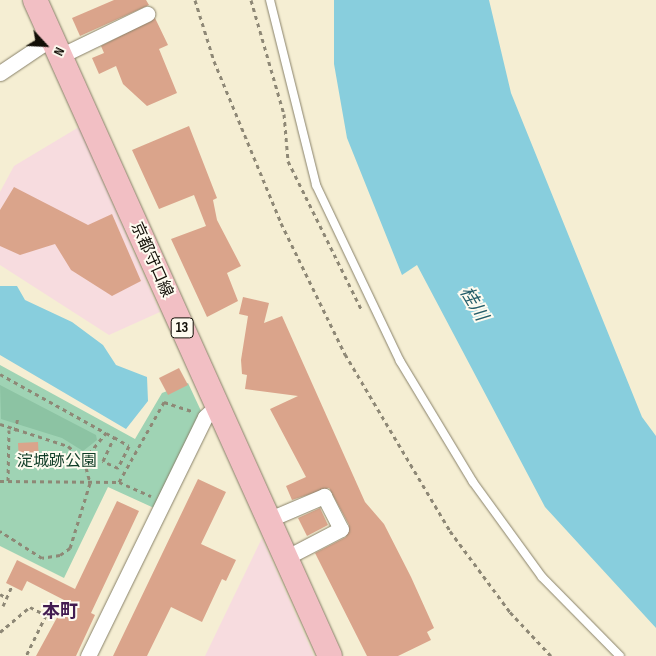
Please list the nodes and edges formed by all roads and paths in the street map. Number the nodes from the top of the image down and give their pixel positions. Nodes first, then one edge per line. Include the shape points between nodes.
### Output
1 (35, 0) edge
2 (195, 0) edge
3 (270, 0) edge
4 (147, 14) dead end
5 (56, 47) junction
6 (0, 73) edge
7 (0, 374) edge
8 (211, 412) junction
9 (18, 418) dead end
10 (0, 424) edge
11 (9, 430) junction
12 (15, 431) junction
13 (106, 433) junction
14 (114, 438) junction
15 (84, 460) junction
16 (8, 480) junction
17 (0, 481) edge
18 (119, 482) junction
19 (90, 483) junction
20 (163, 502) junction
21 (270, 519) junction
22 (0, 531) edge
23 (287, 557) junction
24 (12, 586) dead end
25 (0, 594) edge
26 (7, 598) junction
27 (3, 606) dead end
28 (0, 632) edge
29 (26, 656) edge
30 (88, 656) edge
31 (330, 656) edge
32 (551, 656) edge
33 (620, 656) edge

1 - 5 main road, 京都守口線 / 13
2 - 32 path via 214,60 274,207 345,354 450,531 510,612
3 - 33 lane via 316,185 400,361 473,482 542,577
4 - 5 street
5 - 6 street
5 - 8 main road, 京都守口線 / 13
7 - 13 path
8 - 18 path via 164,402
8 - 20 street
8 - 21 main road, 京都守口線 / 13
9 - 12 path
10 - 11 path
11 - 12 path
11 - 16 path
12 - 15 path via 68,446
13 - 14 path
13 - 15 path
14 - 14 path via 129,446 118,468 103,461
15 - 19 path
16 - 17 path
16 - 19 path
18 - 19 path
18 - 20 path
19 - 22 path via 70,548 60,555 42,558
20 - 30 street
21 - 23 main road, 京都守口線 / 13
21 - 23 street via 324,496 341,529
23 - 31 main road, 京都守口線 / 13
24 - 26 path
25 - 26 path
26 - 27 path
28 - 29 path via 30,607 46,615

